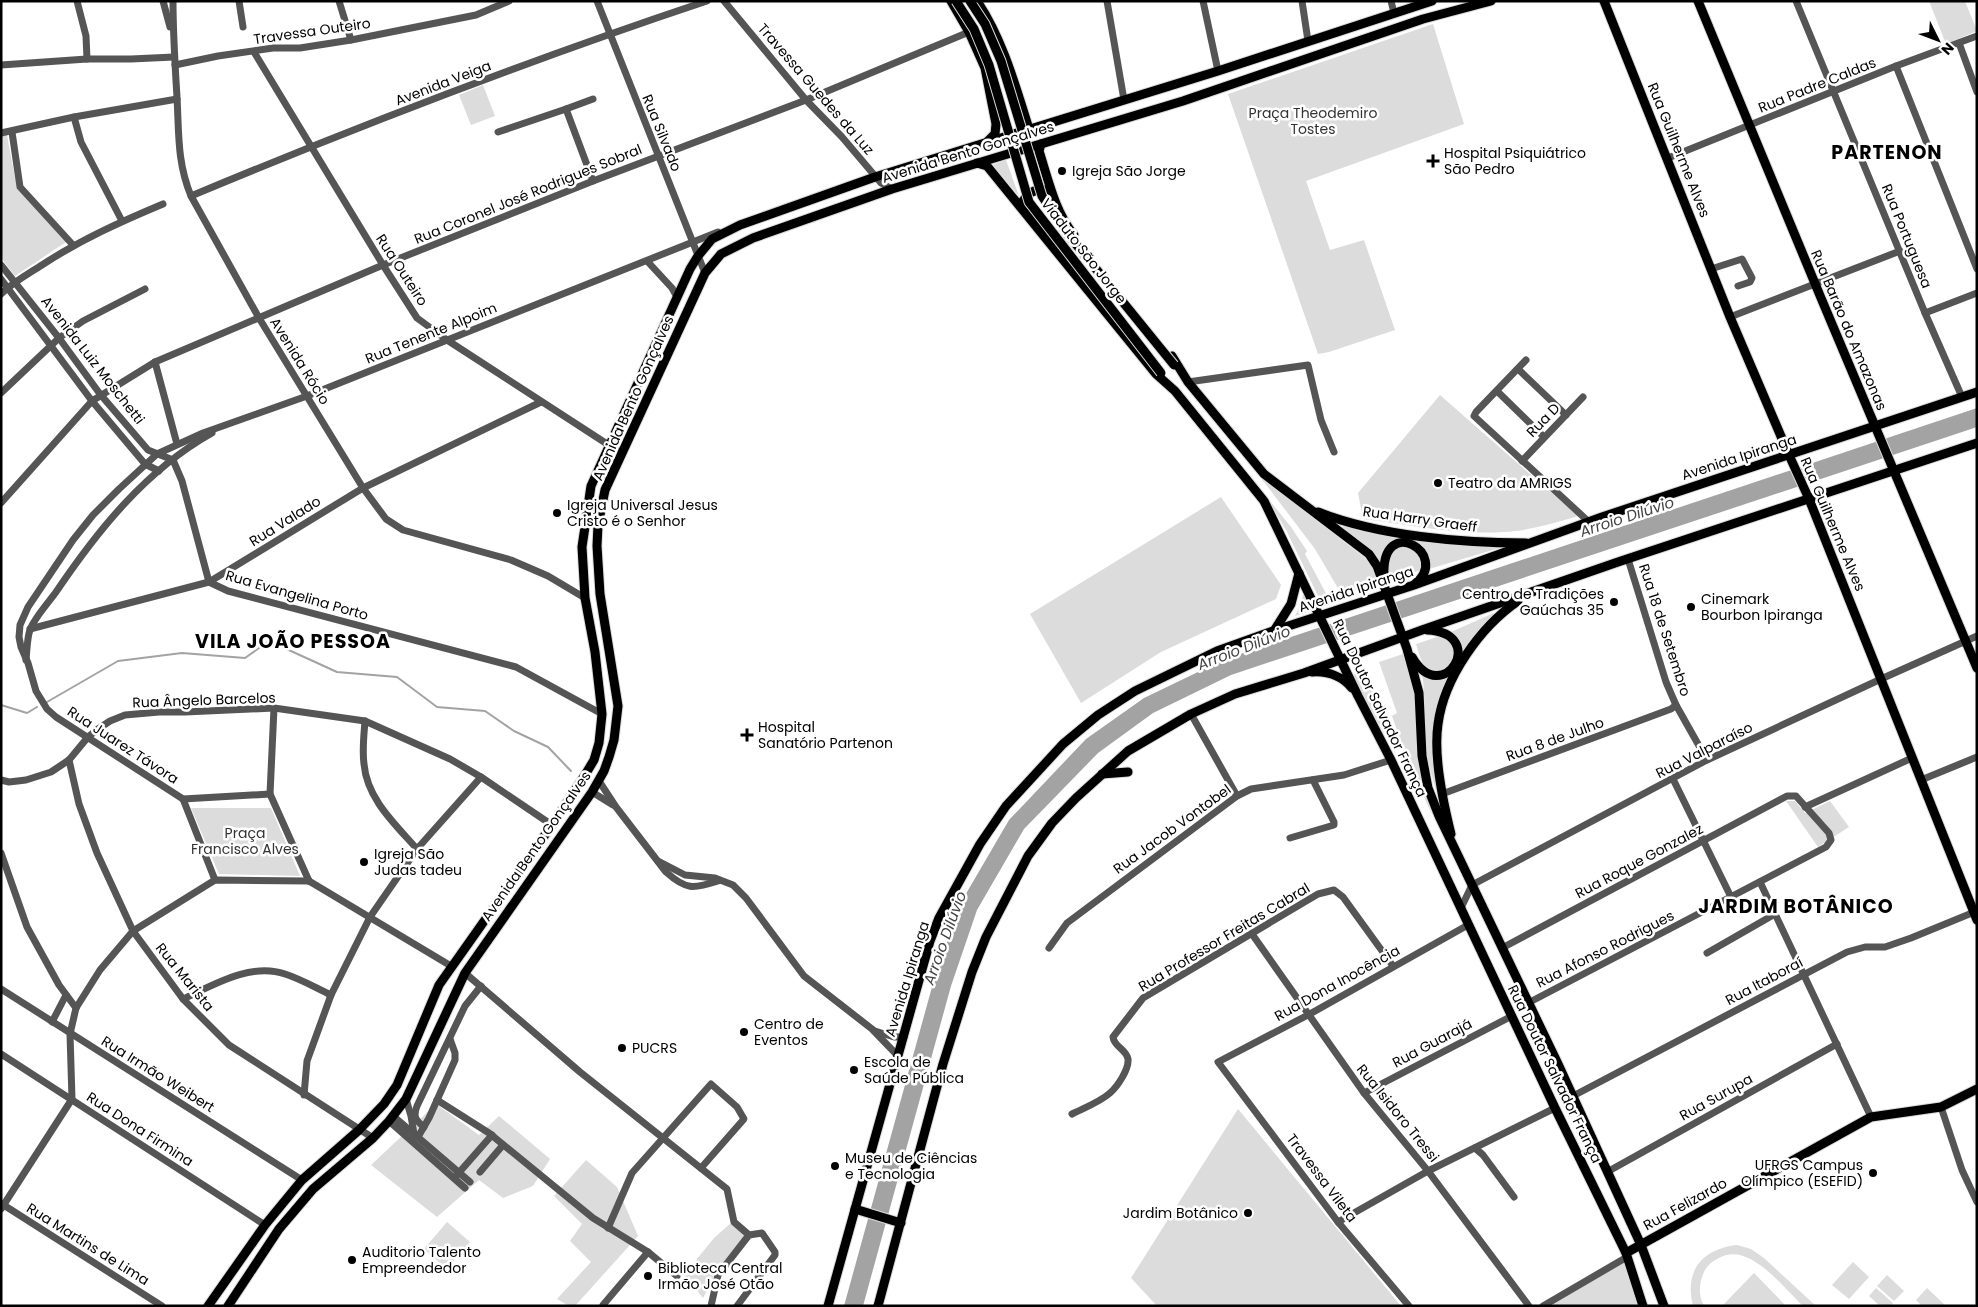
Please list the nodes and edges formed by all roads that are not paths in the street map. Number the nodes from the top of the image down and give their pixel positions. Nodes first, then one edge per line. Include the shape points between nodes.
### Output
1 (77, 1) edge
2 (163, 1) edge
3 (173, 1) edge
4 (239, 1) edge
5 (339, 1) edge
6 (509, 1) edge
7 (597, 1) edge
8 (708, 1) edge
9 (724, 1) edge
10 (951, 1) edge
11 (956, 1) edge
12 (970, 1) edge
13 (977, 1) edge
14 (1107, 1) edge
15 (1203, 1) edge
16 (1302, 1) edge
17 (1391, 1) edge
18 (1432, 1) edge
19 (1604, 1) edge
20 (1698, 1) edge
21 (1796, 1) edge
22 (1485, 2) edge
23 (1394, 13) junction
24 (243, 27) dead end
25 (970, 32) junction
26 (610, 34) junction
27 (173, 36) junction
28 (1977, 36) edge
29 (351, 40) junction
30 (1308, 41) junction
31 (1959, 43) junction
32 (254, 52) junction
33 (174, 57) junction
34 (87, 59) junction
35 (1, 65) edge
36 (174, 65) junction
37 (1896, 66) junction
38 (1218, 71) junction
39 (1016, 88) junction
40 (1833, 91) junction
41 (1977, 92) edge
42 (991, 95) junction
43 (177, 99) junction
44 (593, 99) dead end
45 (806, 100) junction
46 (1124, 100) junction
47 (566, 109) junction
48 (74, 117) junction
49 (1750, 126) junction
50 (1029, 129) junction
51 (12, 132) junction
52 (498, 132) dead end
53 (1, 133) edge
54 (987, 142) junction
55 (1041, 144) junction
56 (310, 146) junction
57 (658, 155) junction
58 (1668, 158) junction
59 (977, 163) junction
60 (875, 177) junction
61 (593, 180) junction
62 (892, 188) junction
63 (1051, 191) junction
64 (191, 196) junction
65 (163, 204) dead end
66 (1020, 206) junction
67 (122, 221) junction
68 (740, 225) junction
69 (692, 242) junction
70 (73, 245) junction
71 (1900, 251) junction
72 (698, 256) junction
73 (648, 262) junction
74 (1, 264) edge
75 (383, 266) junction
76 (1711, 269) junction
77 (1977, 269) edge
78 (705, 273) junction
79 (1, 279) edge
80 (15, 282) junction
81 (1814, 284) junction
82 (1738, 286) dead end
83 (8, 288) junction
84 (145, 289) dead end
85 (1977, 293) edge
86 (1, 294) edge
87 (677, 297) junction
88 (1925, 313) junction
89 (1730, 317) junction
90 (258, 318) junction
91 (59, 338) junction
92 (446, 340) junction
93 (51, 345) junction
94 (1526, 360) dead end
95 (155, 362) junction
96 (1518, 369) junction
97 (1188, 382) junction
98 (1175, 391) junction
99 (1497, 391) junction
100 (1977, 392) edge
101 (1, 393) edge
102 (100, 394) junction
103 (307, 396) junction
104 (1583, 397) dead end
105 (1962, 397) junction
106 (92, 401) junction
107 (541, 402) junction
108 (1566, 415) junction
109 (224, 427) junction
110 (1877, 430) junction
111 (1544, 437) junction
112 (1977, 443) edge
113 (176, 444) junction
114 (609, 445) junction
115 (1334, 452) dead end
116 (621, 453) junction
117 (157, 454) junction
118 (1790, 459) junction
119 (173, 460) junction
120 (1522, 460) junction
121 (144, 464) junction
122 (1894, 470) junction
123 (159, 472) junction
124 (362, 488) junction
125 (1810, 499) junction
126 (1, 503) edge
127 (1306, 507) junction
128 (1589, 522) junction
129 (1533, 543) junction
130 (1628, 559) junction
131 (1300, 572) junction
132 (209, 582) junction
133 (1384, 582) junction
134 (1414, 585) junction
135 (1528, 595) junction
136 (1389, 597) junction
137 (585, 598) junction
138 (28, 606) junction
139 (39, 616) junction
140 (1322, 620) junction
141 (30, 630) junction
142 (1422, 630) junction
143 (1274, 631) junction
144 (1977, 636) edge
145 (1403, 637) junction
146 (1966, 642) junction
147 (1407, 649) junction
148 (26, 660) junction
149 (1341, 660) junction
150 (1977, 668) edge
151 (1304, 673) junction
152 (1881, 679) junction
153 (1358, 696) junction
154 (1676, 705) junction
155 (274, 708) junction
156 (602, 714) junction
157 (1191, 714) junction
158 (365, 720) junction
159 (88, 737) junction
160 (1136, 746) junction
161 (1977, 756) edge
162 (1134, 757) dead end
163 (1912, 758) junction
164 (69, 760) junction
165 (1391, 760) junction
166 (1707, 760) junction
167 (1128, 772) dead end
168 (1102, 774) junction
169 (481, 777) junction
170 (1673, 779) junction
171 (1, 780) edge
172 (1312, 780) junction
173 (1921, 780) junction
174 (599, 781) junction
175 (592, 792) junction
176 (270, 794) junction
177 (1442, 794) junction
178 (1237, 796) junction
179 (183, 799) junction
180 (616, 807) junction
181 (1805, 807) junction
182 (552, 825) junction
183 (1290, 838) dead end
184 (1704, 840) junction
185 (417, 849) junction
186 (1, 853) edge
187 (1462, 864) junction
188 (216, 880) junction
189 (309, 881) junction
190 (1760, 882) junction
191 (1472, 885) junction
192 (1731, 897) junction
193 (1461, 908) junction
194 (1775, 914) junction
195 (1976, 914) edge
196 (370, 917) junction
197 (1468, 925) junction
198 (132, 931) junction
199 (1252, 934) junction
200 (1048, 948) dead end
201 (1502, 948) junction
202 (1707, 953) dead end
203 (451, 966) junction
204 (1393, 966) junction
205 (465, 973) junction
206 (1804, 974) junction
207 (481, 986) junction
208 (1, 989) edge
209 (66, 995) junction
210 (331, 995) junction
211 (183, 999) junction
212 (1528, 1003) junction
213 (76, 1008) junction
214 (1308, 1015) junction
215 (1512, 1016) junction
216 (52, 1022) junction
217 (872, 1030) junction
218 (70, 1034) junction
219 (904, 1036) junction
220 (450, 1039) junction
221 (1837, 1044) junction
222 (1, 1054) edge
223 (898, 1056) junction
224 (1218, 1062) joint
225 (1977, 1089) edge
226 (1364, 1093) junction
227 (304, 1095) junction
228 (1572, 1096) junction
229 (72, 1099) junction
230 (406, 1100) junction
231 (437, 1100) junction
232 (1941, 1106) junction
233 (1555, 1108) junction
234 (1072, 1114) dead end
235 (1872, 1117) junction
236 (391, 1118) junction
237 (424, 1127) junction
238 (360, 1130) junction
239 (412, 1134) junction
240 (492, 1135) junction
241 (372, 1138) junction
242 (663, 1139) junction
243 (503, 1145) junction
244 (1475, 1148) junction
245 (701, 1168) junction
246 (1428, 1171) junction
247 (480, 1172) dead end
248 (1607, 1172) junction
249 (456, 1175) junction
250 (302, 1180) junction
251 (468, 1185) dead end
252 (1514, 1198) dead end
253 (1977, 1202) edge
254 (2, 1206) edge
255 (859, 1210) junction
256 (901, 1222) junction
257 (1338, 1222) junction
258 (265, 1225) junction
259 (608, 1228) junction
260 (749, 1235) junction
261 (1641, 1245) junction
262 (648, 1252) junction
263 (1627, 1255) junction
264 (677, 1276) dead end
265 (162, 1306) edge
266 (208, 1306) edge
267 (228, 1306) edge
268 (604, 1306) edge
269 (711, 1306) edge
270 (737, 1306) edge
271 (828, 1306) edge
272 (878, 1306) edge
273 (1409, 1306) edge
274 (1529, 1306) edge
275 (1543, 1306) edge
276 (1643, 1306) edge
277 (1664, 1306) edge

1 - 34 street via 86,36
2 - 27 street
3 - 27 street, Avenida Rócio
4 - 24 street
5 - 29 street
6 - 29 street, Travessa Outeiro via 476,15
7 - 26 street, Rua Silvado
8 - 26 street, Avenida Veiga
9 - 45 street, Travessa Guedes da Luz
10 - 25 main road
11 - 98 main road, Viaduto São Jorge, bridge via 974,29 989,65 1029,202
12 - 97 main road, Viaduto São Jorge, bridge via 985,24 1001,61 1042,196 1066,232
13 - 39 main road via 990,21
14 - 46 street
15 - 38 street
16 - 30 street
17 - 23 street
18 - 23 main road, Avenida Bento Gonçalves
19 - 58 main road, Rua Guilherme Alves
20 - 49 main road, Rua Barão do Amazonas
21 - 40 street, Rua Portuguesa
22 - 55 main road, Avenida Bento Gonçalves via 1423,19 1183,101
23 - 30 main road, Avenida Bento Gonçalves
25 - 42 main road via 985,68
25 - 45 street, Rua Coronel José Rodrigues Sobral
26 - 56 street, Avenida Veiga
26 - 57 street, Rua Silvado
27 - 33 street, Avenida Rócio
28 - 31 street, Rua Padre Caldas
29 - 32 street, Travessa Outeiro
30 - 38 main road, Avenida Bento Gonçalves
31 - 37 street, Rua Padre Caldas
31 - 41 street
32 - 36 street, Travessa Outeiro
32 - 56 street, Rua Outeiro
33 - 34 street
33 - 36 street, Avenida Rócio
34 - 35 street
36 - 43 street, Avenida Rócio
37 - 40 street, Rua Padre Caldas
37 - 77 street
38 - 46 main road, Avenida Bento Gonçalves
39 - 42 main road via 1004,98
39 - 50 main road
40 - 49 street, Rua Padre Caldas
40 - 71 street, Rua Portuguesa
42 - 54 main road via 996,124 995,134
43 - 48 street
43 - 64 street, Avenida Rócio via 183,176
44 - 47 street
45 - 57 street, Rua Coronel José Rodrigues Sobral
45 - 60 street, Travessa Guedes da Luz
46 - 50 main road, Avenida Bento Gonçalves
47 - 52 street
47 - 61 street
48 - 51 street
48 - 67 street via 81,142
49 - 58 street, Rua Padre Caldas
49 - 81 main road, Rua Barão do Amazonas
50 - 54 main road, Avenida Bento Gonçalves
51 - 53 street
51 - 70 street via 20,187
54 - 60 main road, Avenida Bento Gonçalves
55 - 59 main road, Avenida Bento Gonçalves
55 - 63 main road, Rua Doutor Salvador França via 1039,151
56 - 64 street, Avenida Veiga
56 - 75 street, Rua Outeiro
57 - 61 street, Rua Coronel José Rodrigues Sobral
57 - 69 street, Rua Silvado
58 - 76 main road, Rua Guilherme Alves
59 - 62 main road, Avenida Bento Gonçalves
59 - 66 main road, Rua Doutor Salvador França via 987,166
60 - 62 street, Travessa Guedes da Luz
60 - 68 main road, Avenida Bento Gonçalves
61 - 75 street, Rua Coronel José Rodrigues Sobral
62 - 78 main road, Avenida Bento Gonçalves via 753,238 721,254
63 - 66 main road via 1039,189 1028,193
63 - 97 main road, Rua Doutor Salvador França via 1069,230 1177,363
64 - 90 street, Avenida Rócio
65 - 67 street
66 - 98 main road, Rua Doutor Salvador França via 1156,374
67 - 70 street
68 - 69 street, Rua Tenente Alpoim
68 - 72 main road, Avenida Bento Gonçalves via 712,239
69 - 72 street, Rua Silvado
69 - 73 street, Rua Tenente Alpoim
70 - 80 street
71 - 81 street
71 - 88 street, Rua Portuguesa
72 - 78 street, Rua Silvado
72 - 87 main road, Avenida Bento Gonçalves
73 - 87 street
73 - 92 street, Rua Tenente Alpoim
74 - 80 street, Avenida Luiz Moschetti
75 - 90 street, Rua Coronel José Rodrigues Sobral
75 - 92 street, Rua Outeiro via 417,318
76 - 82 street via 1742,259 1752,278
76 - 89 main road, Rua Guilherme Alves
78 - 116 main road, Avenida Bento Gonçalves
79 - 83 street, Avenida Luiz Moschetti
80 - 83 street
80 - 91 street, Avenida Luiz Moschetti
81 - 89 street
81 - 110 main road, Rua Barão do Amazonas
83 - 86 street
83 - 93 street, Avenida Luiz Moschetti
84 - 91 street via 83,321
85 - 88 street
87 - 114 main road, Avenida Bento Gonçalves
88 - 105 street, Rua Portuguesa
89 - 118 main road, Rua Guilherme Alves
90 - 95 street, Rua Coronel José Rodrigues Sobral
90 - 103 street, Avenida Rócio
91 - 93 street
91 - 102 street, Avenida Luiz Moschetti
92 - 103 street, Rua Tenente Alpoim
92 - 107 street, Rua Outeiro
93 - 101 street
93 - 106 street, Avenida Luiz Moschetti
94 - 96 street
95 - 102 street, Rua Coronel José Rodrigues Sobral
95 - 113 street
96 - 99 street
96 - 108 street
97 - 115 street via 1308,365 1321,420
97 - 127 main road, Rua Doutor Salvador França via 1264,474
98 - 131 main road, Rua Doutor Salvador França via 1264,501
99 - 111 street
99 - 120 street via 1474,416
100 - 105 main road, Avenida Ipiranga
102 - 106 street, Rua Coronel José Rodrigues Sobral
102 - 117 street, Avenida Luiz Moschetti via 148,450
103 - 109 street, Rua Tenente Alpoim
103 - 124 street, Avenida Rócio
104 - 108 street, Rua D
105 - 110 main road, Avenida Ipiranga
106 - 121 street, Avenida Luiz Moschetti
106 - 126 street, Rua Coronel José Rodrigues Sobral
107 - 114 street, Rua Outeiro
107 - 124 street, Rua Valado
108 - 111 street, Rua D
109 - 113 street, Rua Tenente Alpoim
109 - 119 street, Rua Tenente Alpoim via 188,447
110 - 118 main road, Avenida Ipiranga
110 - 122 main road, Rua Barão do Amazonas
111 - 120 street, Rua D
112 - 122 main road
113 - 117 street, Rua Tenente Alpoim
114 - 116 street, Rua Outeiro
114 - 137 main road, Avenida Bento Gonçalves via 591,486 584,523
116 - 174 main road, Avenida Bento Gonçalves via 605,490 598,525 600,594 618,706 614,740
117 - 119 street, Avenida Luiz Moschetti
117 - 121 street, Rua Tenente Alpoim
118 - 125 main road, Rua Guilherme Alves
118 - 128 main road, Avenida Ipiranga
119 - 123 street, Rua Tenente Alpoim
119 - 132 street
120 - 128 street
121 - 123 street, Avenida Luiz Moschetti
121 - 138 street, Rua Tenente Alpoim via 73,540
122 - 125 main road
122 - 146 main road, Rua Barão do Amazonas
123 - 139 street, Rua Tenente Alpoim via 111,517
124 - 132 street, Rua Valado
124 - 137 street, Avenida Rócio via 386,519 403,530 512,560
125 - 130 main road
125 - 152 main road, Rua Guilherme Alves
127 - 129 main road, Rua Harry Graeff via 1370,528 1463,541
127 - 133 main road, Rua Doutor Salvador França via 1369,554
128 - 129 main road, Avenida Ipiranga
129 - 134 main road, Avenida Ipiranga
130 - 135 main road
130 - 154 street, Rua 18 de Setembro
131 - 140 main road, Rua Doutor Salvador França
131 - 143 main road via 1291,604
132 - 141 street, Rua Valado
132 - 156 street, Rua Evangelina Porto via 228,591 516,667
133 - 134 main road via 1385,556 1394,546 1406,543 1418,548 1425,560 1424,574
133 - 136 main road, Rua Doutor Salvador França
134 - 136 main road, Avenida Ipiranga
135 - 142 main road
135 - 177 main road, Rua Doutor Salvador França via 1507,609 1482,633 1446,692 1438,724 1437,748
136 - 140 main road, Avenida Ipiranga
136 - 145 main road, Rua Doutor Salvador França
137 - 156 main road, Avenida Bento Gonçalves
138 - 139 street
138 - 148 street, Rua Tenente Alpoim via 20,624 19,637
139 - 141 street, Rua Tenente Alpoim
140 - 143 main road, Avenida Ipiranga
140 - 149 main road, Rua Doutor Salvador França
141 - 148 street, Rua Tenente Alpoim
142 - 145 main road
142 - 147 main road via 1436,631 1453,639 1459,651 1452,670 1440,675 1427,673 1417,665
143 - 219 main road, Avenida Ipiranga via 1217,651 1135,691 1098,715 1063,744 1006,806 980,844 939,918
144 - 146 street, Rua Valparaíso
145 - 147 main road, Rua Doutor Salvador França
145 - 149 main road
146 - 150 main road, Rua Barão do Amazonas
146 - 152 street, Rua Valparaíso
147 - 187 main road, Rua Doutor Salvador França via 1419,693 1422,756 1428,788
148 - 159 street, Rua Juarez Távora via 36,690 47,709
149 - 151 main road
149 - 153 main road, Rua Doutor Salvador França
151 - 153 main road via 1320,672 1335,676
151 - 157 main road via 1235,694
152 - 163 main road, Rua Guilherme Alves
152 - 166 street, Rua Valparaíso
153 - 165 main road, Rua Doutor Salvador França
154 - 166 street, Rua 18 de Setembro
154 - 177 street, Rua 8 de Julho
155 - 158 street, Rua Ângelo Barcelos
155 - 159 street, Rua Ângelo Barcelos via 125,715 110,721
155 - 176 street
156 - 182 main road, Avenida Bento Gonçalves via 594,760
157 - 160 main road
157 - 178 street
158 - 169 street, Rua Ângelo Barcelos
158 - 185 street via 364,765 373,796
159 - 164 street, Rua Ângelo Barcelos
159 - 179 street, Rua Juarez Távora
160 - 162 main road
160 - 168 main road
161 - 173 street
163 - 173 main road, Rua Guilherme Alves
163 - 181 street
164 - 171 street, Rua Ângelo Barcelos via 51,772 9,782
164 - 198 street, Rua Marista via 79,804
165 - 172 street, Rua Jacob Vontobel via 1344,776
165 - 193 main road, Rua Doutor Salvador França
166 - 170 street, Rua Valparaíso
167 - 168 main road
168 - 256 main road via 1052,824 1028,856 986,937 943,1064
169 - 182 street, Rua Ângelo Barcelos
169 - 185 street
170 - 184 street
170 - 191 street, Rua Valparaíso
172 - 178 street, Rua Jacob Vontobel via 1251,789
172 - 183 street via 1334,825
173 - 195 main road, Rua Guilherme Alves
174 - 175 main road, Avenida Bento Gonçalves
174 - 180 street
175 - 180 street
175 - 205 main road, Avenida Bento Gonçalves
176 - 179 street
176 - 189 street
177 - 187 main road, Rua Doutor Salvador França
178 - 200 street, Rua Jacob Vontobel via 1067,923
179 - 188 street, Rua Juarez Távora
180 - 217 street via 658,861 684,875 728,882 746,898 804,976
181 - 184 street, Rua Roque Gonzalez via 1796,796 1787,796
181 - 190 street, Rua Afonso Rodrigues via 1829,833 1831,840 1826,847
182 - 203 main road, Avenida Bento Gonçalves
184 - 192 street
184 - 201 street, Rua Roque Gonzalez
185 - 196 street
186 - 209 street via 27,928
187 - 191 main road, Rua Doutor Salvador França
188 - 189 street
188 - 198 street
189 - 196 street
190 - 192 street, Rua Afonso Rodrigues
190 - 194 street
191 - 193 street
191 - 201 main road, Rua Doutor Salvador França
192 - 212 street, Rua Afonso Rodrigues
193 - 197 main road, Rua Doutor Salvador França
194 - 202 street
194 - 206 street
195 - 206 street, Rua Itaboraí via 1884,947 1865,947 1847,952
196 - 203 street
196 - 210 street
197 - 204 street, Rua Dona Inocência
197 - 215 main road, Rua Doutor Salvador França
198 - 211 street, Rua Marista
198 - 213 street via 100,970
199 - 204 street, Rua Professor Freitas Cabral via 1318,894 1334,890
199 - 214 street, Rua Isidoro Tressi
199 - 234 street, Rua Professor Freitas Cabral via 1143,998 1113,1036 1114,1042 1126,1054 1127,1067 1110,1093
201 - 212 main road, Rua Doutor Salvador França
203 - 238 main road, Avenida Bento Gonçalves via 397,1085
204 - 214 street, Rua Dona Inocência
205 - 207 street
205 - 230 main road, Avenida Bento Gonçalves
206 - 221 street
206 - 228 street, Rua Itaboraí
207 - 220 street via 464,1006
207 - 242 street
208 - 216 street, Rua Irmão Weibert
209 - 213 street
209 - 216 street
210 - 211 street via 284,974 254,971
210 - 227 street via 307,1061
211 - 227 street, Rua Marista via 228,1045
212 - 228 main road, Rua Doutor Salvador França
213 - 218 street
214 - 224 street, Rua Dona Inocência
214 - 226 street, Rua Isidoro Tressi
215 - 226 street, Rua Guarajá
215 - 233 main road, Rua Doutor Salvador França
216 - 218 street, Rua Irmão Weibert
217 - 219 street via 894,1037
217 - 223 street
218 - 229 street
218 - 250 street, Rua Irmão Weibert
219 - 223 main road, Avenida Ipiranga
220 - 231 street via 455,1060
220 - 237 street via 415,1111 415,1119
221 - 235 street
221 - 248 street, Rua Surupa
222 - 229 street, Rua Dona Firmina
223 - 255 main road, Avenida Ipiranga
224 - 257 street, Travessa Vileta
225 - 232 main road, Rua Felizardo
226 - 246 street, Rua Isidoro Tressi
227 - 238 street, Rua Marista
228 - 248 main road, Rua Doutor Salvador França
229 - 254 street
229 - 258 street, Rua Dona Firmina
230 - 236 main road, Avenida Bento Gonçalves
230 - 239 street
231 - 237 street
231 - 240 street
232 - 235 main road, Rua Felizardo
232 - 253 street via 1962,1170
233 - 244 street
233 - 263 main road, Rua Doutor Salvador França
235 - 261 main road, Rua Felizardo
236 - 239 street
236 - 241 main road, Avenida Bento Gonçalves
237 - 239 street
238 - 241 street, Rua Marista
238 - 250 main road, Avenida Bento Gonçalves
239 - 249 street
239 - 249 street
240 - 243 street
240 - 249 street
241 - 267 main road, Avenida Bento Gonçalves via 313,1189 279,1230
242 - 245 street
242 - 245 street via 711,1084 737,1107 744,1118
242 - 259 street via 632,1173
243 - 247 street
243 - 259 street
244 - 246 street
244 - 252 street
245 - 260 street via 727,1190 734,1222
246 - 257 street
246 - 274 street, Rua Isidoro Tressi
248 - 261 main road, Rua Doutor Salvador França
249 - 251 street
250 - 258 main road, Avenida Bento Gonçalves
254 - 265 street, Rua Martins de Lima
255 - 256 main road
255 - 271 main road, Avenida Ipiranga
256 - 272 main road
257 - 273 street, Travessa Vileta
258 - 266 main road, Avenida Bento Gonçalves
259 - 262 street
260 - 269 street via 718,1275
260 - 270 street via 762,1233 775,1255
261 - 263 main road, Rua Felizardo
261 - 277 main road, Rua Doutor Salvador França
262 - 264 street
262 - 268 street
263 - 275 street, Rua Felizardo
263 - 276 main road, Rua Doutor Salvador França

